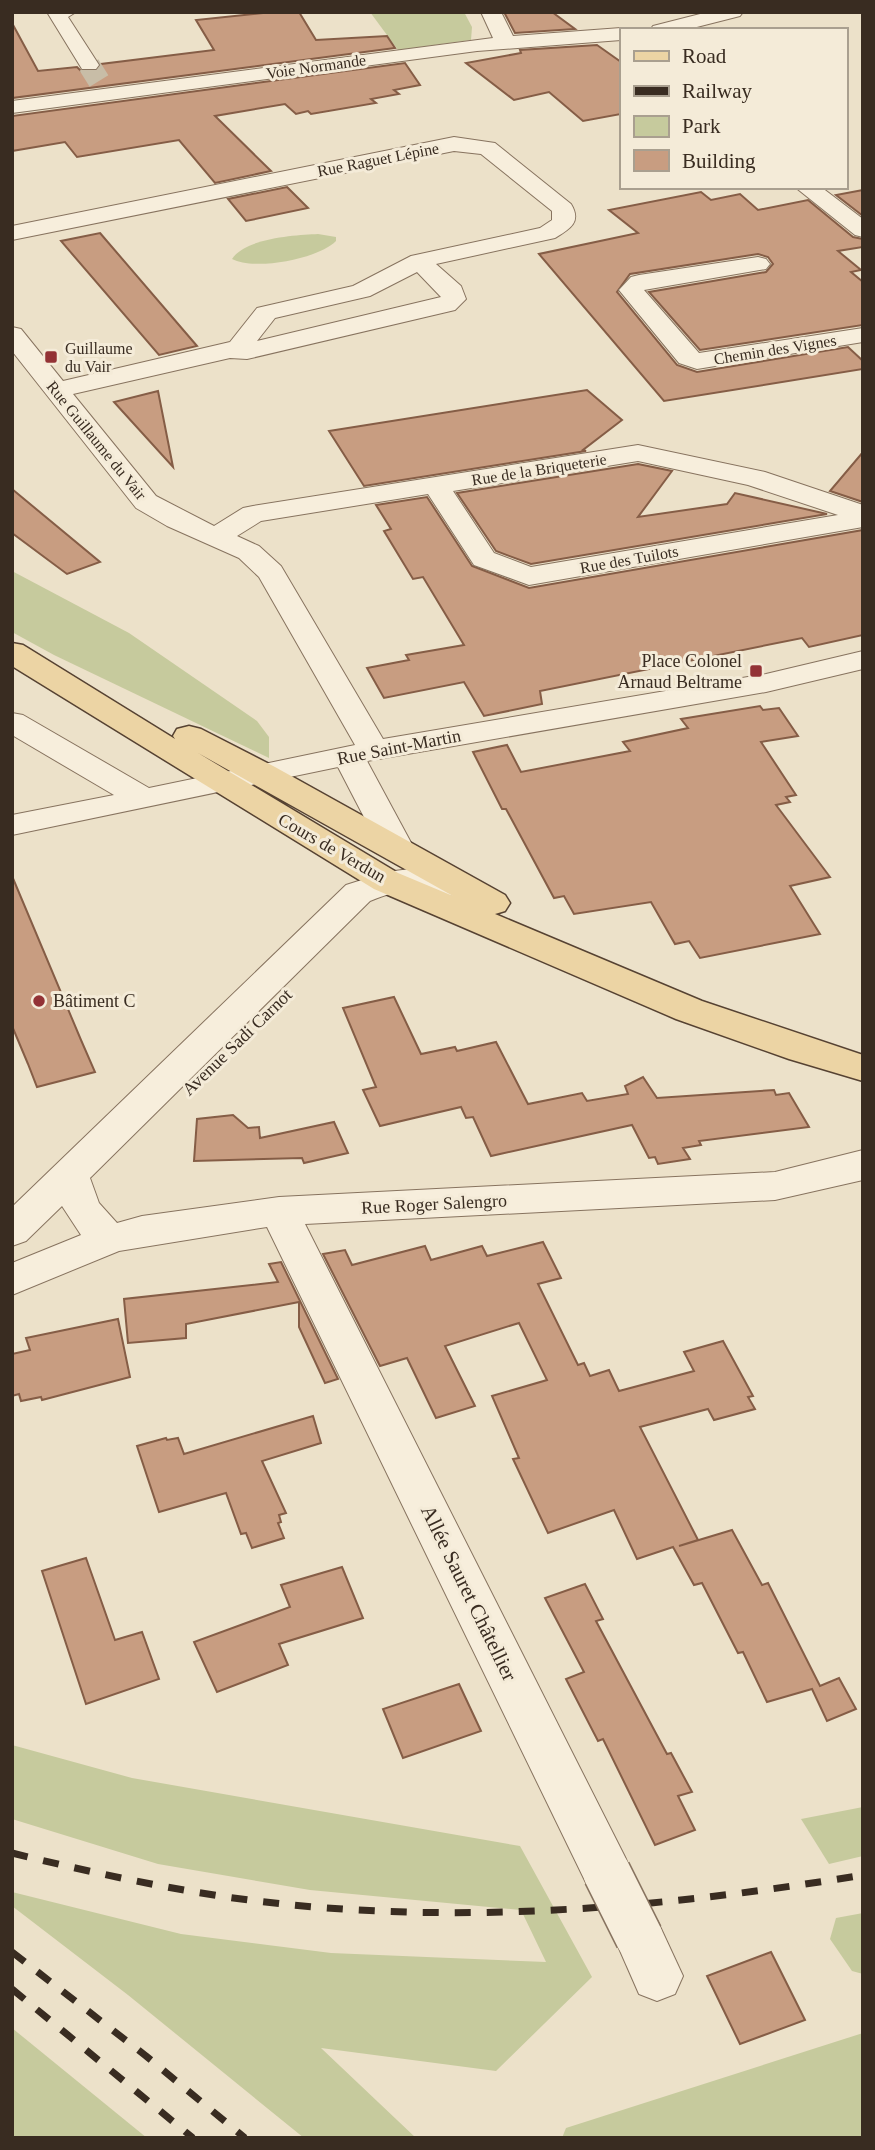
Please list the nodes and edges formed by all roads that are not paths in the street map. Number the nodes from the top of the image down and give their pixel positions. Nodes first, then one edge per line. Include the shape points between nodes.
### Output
1 (491, 12) edge
2 (733, 12) edge
3 (61, 13) edge
4 (668, 28) edge
5 (620, 34) edge
6 (506, 43) junction
7 (99, 80) junction
8 (12, 107) edge
9 (809, 189) edge
10 (863, 230) edge
11 (12, 233) edge
12 (419, 261) junction
13 (758, 264) dead end
14 (863, 335) edge
15 (15, 343) edge
16 (227, 350) junction
17 (55, 390) junction
18 (436, 486) junction
19 (863, 517) edge
20 (216, 537) junction
21 (22, 657) edge
22 (863, 660) edge
23 (788, 679) junction
24 (863, 687) edge
25 (12, 722) edge
26 (361, 753) junction
27 (264, 774) junction
28 (222, 783) junction
29 (145, 799) junction
30 (12, 825) edge
31 (380, 875) junction
32 (652, 994) junction
33 (863, 1068) edge
34 (863, 1164) edge
35 (73, 1186) junction
36 (279, 1212) junction
37 (12, 1231) edge
38 (110, 1240) junction
39 (12, 1256) edge
40 (12, 1280) edge
41 (648, 1957) dead end

1 - 6 street
2 - 4 street
3 - 7 street
5 - 6 street, Voie Normande
6 - 7 street, Voie Normande
7 - 8 street, Voie Normande
9 - 10 street
11 - 12 street, Rue Raguet Lépine via 454,144 487,148 563,209 564,223 547,233
12 - 16 street, Rue Raguet Lépine via 361,291 266,313 239,348
12 - 16 street, Rue Raguet Lépine via 452,291 454,299 446,305 247,351
13 - 14 street, Chemin des Vignes via 634,285 631,290 688,359 708,360
15 - 17 street, Rue Guillaume du Vair
16 - 17 street, Rue Raguet Lépine
17 - 20 street, Rue Guillaume du Vair via 146,502
18 - 19 street, Rue de la Briqueterie via 638,453 755,478
18 - 19 street, Rue des Tuilots via 484,559 529,576
18 - 20 street, Rue de la Briqueterie via 253,514
20 - 26 street, Rue Guillaume du Vair via 249,552 271,572
21 - 27 main road, Cours de Verdun
21 - 28 main road, Cours de Verdun
22 - 23 street, Rue Saint-Martin
23 - 24 street, Rue Saint-Martin
23 - 26 street, Rue Saint-Martin
25 - 29 street
26 - 27 street, Rue Saint-Martin
26 - 31 street, Rue Guillaume du Vair
27 - 28 street, Rue Saint-Martin
27 - 31 main road, Cours de Verdun
28 - 29 street, Rue Saint-Martin
28 - 31 main road, Cours de Verdun
29 - 30 street, Rue Saint-Martin
31 - 32 main road, Cours de Verdun
31 - 32 main road, Cours de Verdun via 463,887
31 - 35 street, Avenue Sadi Carnot
32 - 33 main road, Cours de Verdun
34 - 36 street, Rue Roger Salengro via 775,1186
35 - 37 street, Avenue Sadi Carnot
35 - 38 street via 89,1221
35 - 39 street, Avenue Sadi Carnot
36 - 38 street, Rue Roger Salengro via 142,1231
36 - 41 street, Allée Sauret Châtellier, bridge
38 - 40 street, Rue Roger Salengro

